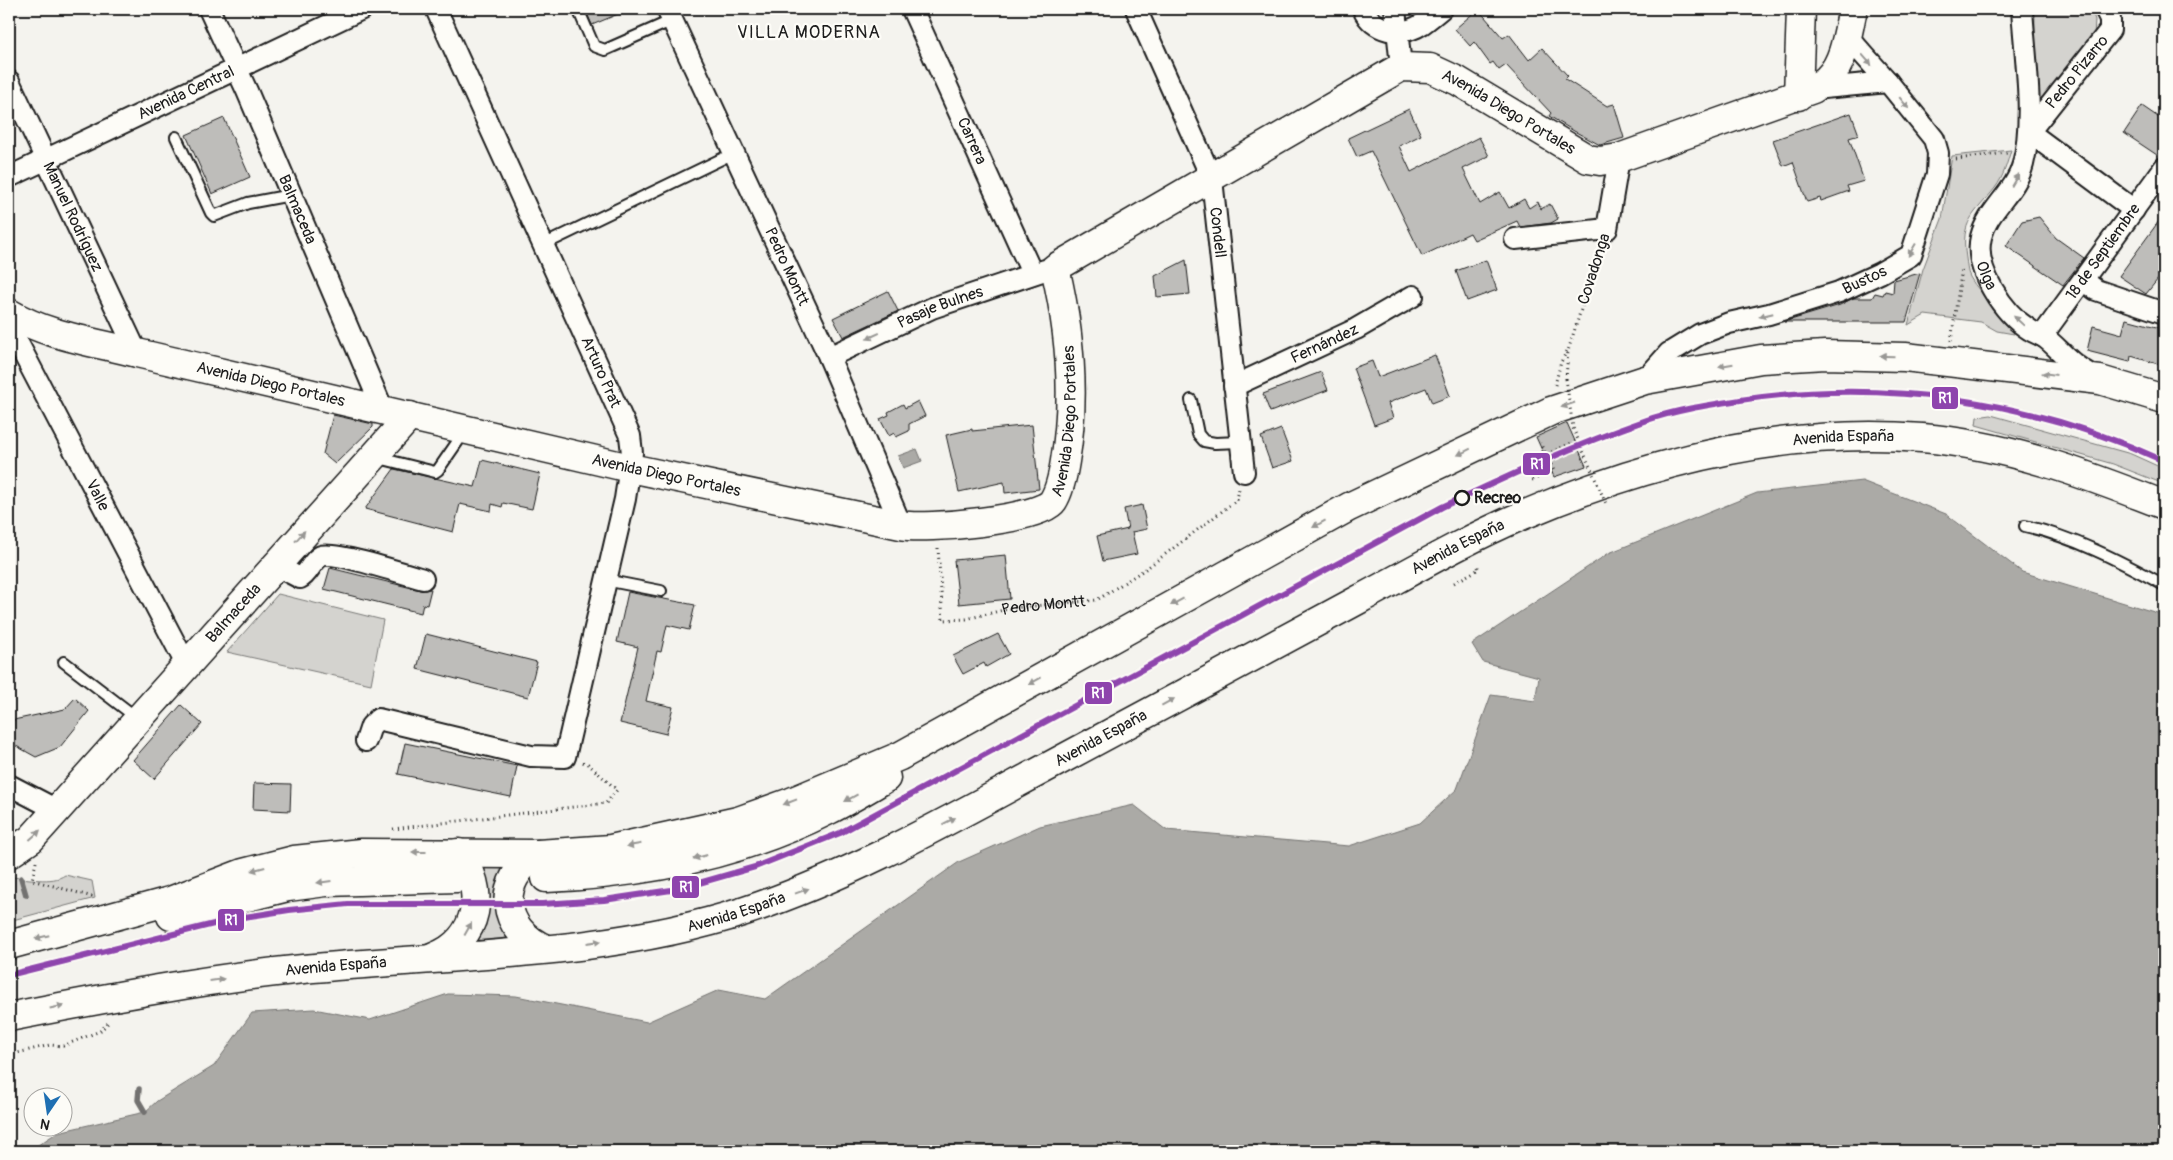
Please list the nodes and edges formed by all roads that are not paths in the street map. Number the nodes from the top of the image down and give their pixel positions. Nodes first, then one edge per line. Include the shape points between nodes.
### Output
1 (209, 9) edge
2 (362, 9) edge
3 (436, 9) edge
4 (578, 9) edge
5 (912, 9) edge
6 (1136, 9) edge
7 (1363, 9) edge
8 (1396, 9) edge
9 (1440, 9) edge
10 (1801, 9) edge
11 (1853, 9) edge
12 (2022, 9) edge
13 (2105, 9) edge
14 (670, 15) edge
15 (1396, 31) junction
16 (1847, 36) junction
17 (1401, 67) junction
18 (237, 68) junction
19 (9, 81) edge
20 (1888, 82) junction
21 (1806, 93) junction
22 (176, 137) dead end
23 (2027, 141) junction
24 (734, 153) junction
25 (1618, 158) junction
26 (46, 159) junction
27 (2164, 168) edge
28 (9, 177) edge
29 (1212, 179) junction
30 (291, 195) junction
31 (2134, 210) junction
32 (1515, 240) dead end
33 (543, 244) junction
34 (1044, 271) junction
35 (2083, 280) junction
36 (1413, 296) dead end
37 (9, 313) edge
38 (2164, 313) edge
39 (9, 326) edge
40 (2042, 336) junction
41 (137, 353) junction
42 (829, 357) junction
43 (1645, 380) junction
44 (2100, 380) junction
45 (1234, 386) junction
46 (2164, 399) edge
47 (1191, 400) dead end
48 (383, 410) junction
49 (410, 416) junction
50 (466, 430) junction
51 (1240, 442) junction
52 (372, 456) junction
53 (630, 468) junction
54 (1244, 472) road end
55 (2164, 505) edge
56 (901, 525) junction
57 (2025, 526) dead end
58 (275, 565) junction
59 (423, 579) dead end
60 (604, 580) junction
61 (2164, 585) edge
62 (661, 591) dead end
63 (64, 662) dead end
64 (186, 664) junction
65 (138, 719) junction
66 (366, 741) dead end
67 (9, 785) edge
68 (50, 819) junction
69 (9, 854) edge
70 (458, 866) junction
71 (542, 866) junction
72 (9, 945) edge
73 (546, 949) junction
74 (431, 958) junction
75 (9, 1017) edge

1 - 18 street, Balmaceda
2 - 18 street, Avenida Central
3 - 33 street, Arturo Prat
4 - 14 lane via 594,46 605,50
5 - 34 street, Carrera
6 - 29 street, Condell
7 - 15 street via 1368,20 1381,28
8 - 15 street
9 - 15 street via 1422,24
10 - 21 main road
11 - 16 main road, Avenida Diego Portales
12 - 23 street, Olga
13 - 23 street, Pedro Pizarro via 2110,19 2110,30
14 - 24 street, Pedro Montt
15 - 17 street
16 -> 20 street, Bustos
16 - 21 main road, Avenida Diego Portales via 1830,77
17 - 25 main road, Avenida Diego Portales via 1437,71 1588,159
17 - 29 main road
18 - 26 street, Avenida Central
18 - 30 street, Balmaceda
19 - 26 street, Manuel Rodríguez
20 - 21 street
20 -> 43 street, Bustos via 1934,139 1938,161 1937,174 1910,254 1898,264 1839,292 1700,334 1669,352
21 - 25 main road, Avenida Diego Portales
22 - 30 lane via 214,216 248,203
23 - 31 street
40 -> 23 street, Olga via 2022,324 1992,290 1981,256 1981,238 1989,216 2022,167
24 - 33 lane
24 - 42 street, Pedro Montt
25 - 32 street, Covadonga via 1607,229
26 - 28 street, Avenida Central
26 - 41 street, Manuel Rodríguez
27 - 31 street, 18 de Septiembre
29 - 34 main road
29 - 45 street, Condell
30 - 48 street, Balmaceda
31 - 35 street, 18 de Septiembre
33 - 53 street, Arturo Prat via 630,436
34 -> 42 street, Pasaje Bulnes via 932,308
34 - 56 main road, Avenida Diego Portales via 1067,327 1071,371 1070,436 1062,479 1053,502 1043,510 937,527
35 - 38 street via 2096,290
35 - 40 street, 18 de Septiembre
36 - 45 street, Fernández via 1356,329
37 - 41 main road, Avenida Diego Portales via 69,336
39 - 64 street, Valle
40 - 44 street, Olga via 2073,364
41 - 48 main road, Avenida Diego Portales
42 - 56 street, Pedro Montt
44 -> 43 main road via 1905,357 1824,354 1761,359
43 -> 71 main road via 1551,411 1349,507 900,756 791,802 738,820 635,845 574,853
44 - 46 main road
45 - 51 street, Condell
47 - 51 lane via 1198,434 1204,441
48 - 49 main road, Avenida Diego Portales
49 - 50 main road, Avenida Diego Portales
49 - 52 main road, Balmaceda
50 - 52 lane via 435,472
50 - 53 main road, Avenida Diego Portales
51 - 54 street, Condell
58 -> 52 main road, Balmaceda
53 - 56 main road, Avenida Diego Portales
53 - 60 street, Arturo Prat
73 -> 55 main road, Avenida España via 691,927 813,887 954,818 1476,538 1579,494 1707,453 1846,436 1951,441 2052,462
57 - 61 lane via 2075,541
58 - 59 street via 300,578 314,561 330,554
58 - 64 main road, Balmaceda
60 - 62 lane
60 - 66 street, Arturo Prat via 565,756 532,756 378,719 370,726
63 - 65 lane
64 - 65 main road, Balmaceda
65 - 68 main road, Balmaceda
67 - 68 street
69 -> 68 main road, Balmaceda
70 - 71 main road
70 -> 72 main road via 361,853 294,860 243,873 170,902
74 -> 70 main road via 462,939 474,917 475,882 471,872
71 - 73 main road via 521,867 509,891 509,907 521,933
73 - 74 main road, Avenida España
75 -> 74 main road, Avenida España via 146,990 300,969

